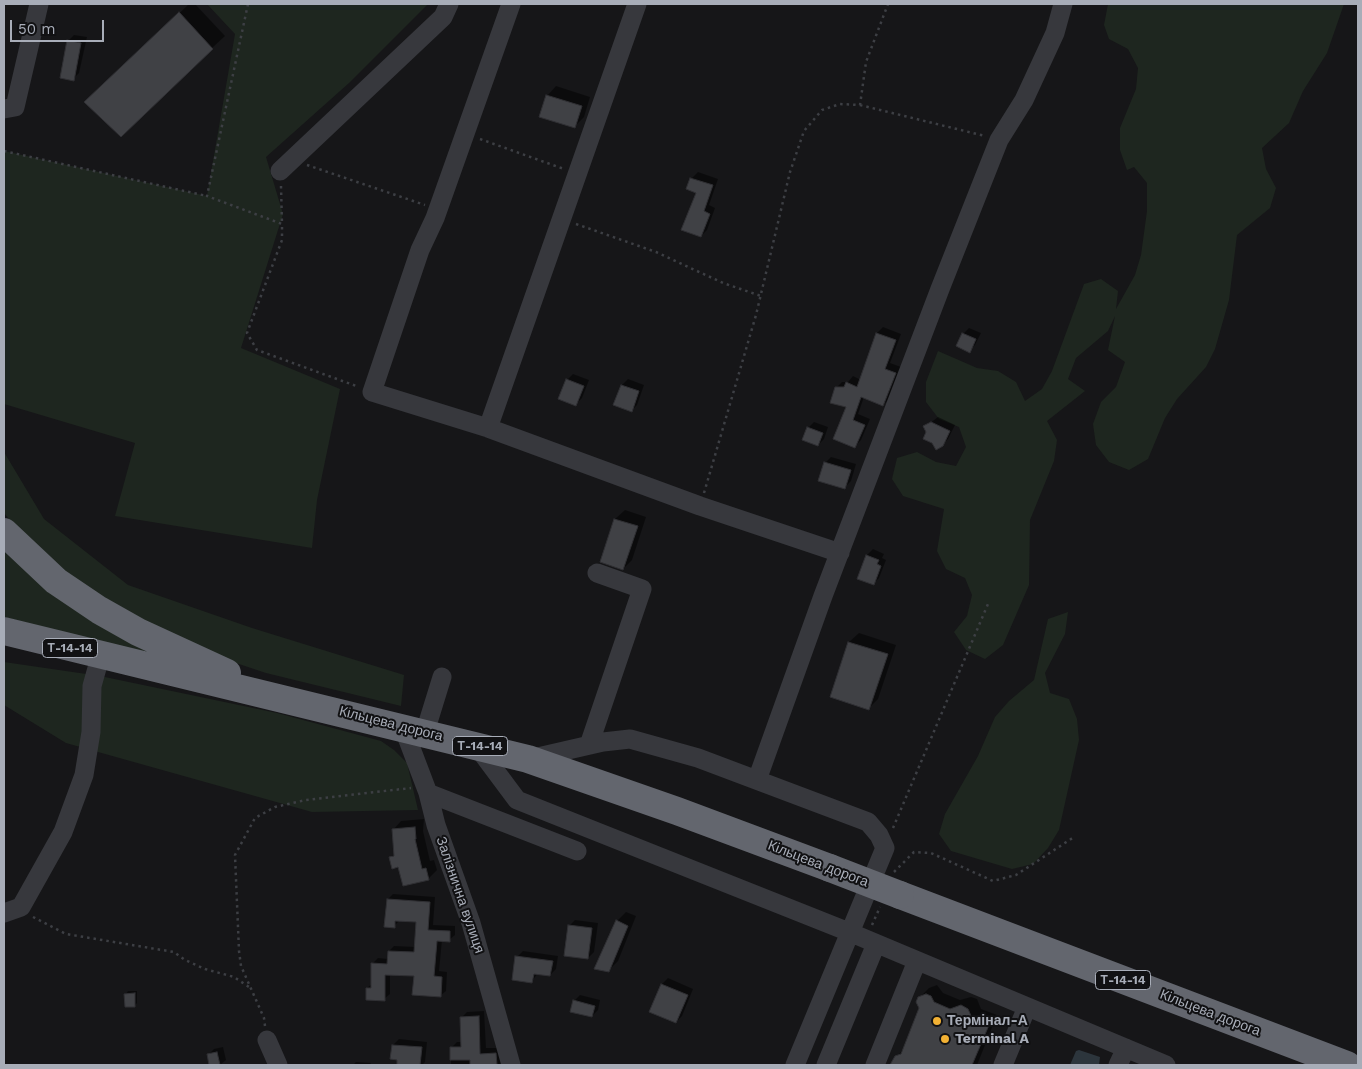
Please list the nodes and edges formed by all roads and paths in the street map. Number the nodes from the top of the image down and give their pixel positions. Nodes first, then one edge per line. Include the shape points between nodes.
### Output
1 (39, 4) edge
2 (248, 4) edge
3 (449, 4) edge
4 (511, 4) edge
5 (637, 4) edge
6 (888, 4) edge
7 (1063, 4) edge
8 (860, 104) junction
9 (4, 109) edge
10 (465, 134) junction
11 (999, 140) junction
12 (4, 151) edge
13 (286, 165) junction
14 (577, 175) junction
15 (207, 196) junction
16 (438, 209) junction
17 (561, 219) junction
18 (282, 224) junction
19 (761, 296) junction
20 (372, 392) junction
21 (488, 428) junction
22 (700, 506) junction
23 (4, 532) edge
24 (840, 553) junction
25 (597, 573) dead end
26 (988, 604) dead end
27 (4, 632) edge
28 (4, 652) edge
29 (99, 661) junction
30 (137, 664) junction
31 (442, 677) dead end
32 (278, 696) junction
33 (414, 730) junction
34 (476, 745) junction
35 (589, 745) junction
36 (528, 759) junction
37 (757, 780) junction
38 (426, 787) junction
39 (1074, 838) dead end
40 (885, 848) junction
41 (577, 851) dead end
42 (891, 892) junction
43 (9, 908) edge
44 (863, 939) junction
45 (917, 961) junction
46 (251, 988) junction
47 (1027, 1006) junction
48 (267, 1040) joint
49 (1122, 1057) edge
50 (278, 1065) edge
51 (511, 1065) edge
52 (795, 1065) edge
53 (826, 1065) edge
54 (875, 1065) edge
55 (1002, 1065) edge
56 (1166, 1065) edge
57 (1346, 1065) edge

1 - 9 street via 15,107
2 - 15 path
3 - 13 street via 443,18
4 - 10 street
5 - 14 street
6 - 8 path via 866,62
7 - 11 street via 1055,33 1032,83
8 - 11 path
8 - 19 path via 840,104 822,110 804,131 790,172
10 - 14 path
10 - 16 street
11 - 24 street
12 - 15 path
13 - 16 path
13 - 18 path
14 - 17 street
15 - 18 path
16 - 20 street via 420,250
17 - 19 path via 656,252 723,283
17 - 21 street
18 - 20 path via 282,240 247,333 257,350
19 - 22 path
20 - 21 street
21 - 22 street
22 - 24 street
23 - 32 highway, Т-14-14 via 56,581 98,610 138,632
24 - 37 street
25 - 35 street via 642,589
26 - 40 path
27 - 30 highway, Т-14-14
28 - 29 highway, Т-14-14
29 - 30 highway, Т-14-14
29 - 43 street via 92,686 91,732 84,775 63,832
30 - 32 highway, Т-14-14
31 - 33 street
32 - 33 highway, Кільцева дорога / Т-14-14
33 - 34 highway, Кільцева дорога / Т-14-14
33 - 38 street, Залізнична вулиця
34 - 36 highway, Кільцева дорога / Т-14-14
34 - 44 street via 517,800
35 - 36 street
35 - 37 street via 630,740 698,758
36 - 42 highway, Кільцева дорога / Т-14-14, bridge
37 - 40 street via 868,822
38 - 41 street
38 - 46 path via 332,796 275,807 255,818 235,855 241,966
38 - 51 street, Залізнична вулиця via 436,825 472,923
39 - 42 path via 1016,875 993,881 931,853 914,852 896,869
40 - 44 street
42 - 44 path
42 - 57 highway, Кільцева дорога / Т-14-14
43 - 46 path via 66,934 174,952 205,969 234,977
44 - 45 street
44 - 52 street
44 - 53 street
45 - 47 street
45 - 54 street
46 - 48 path via 264,1018
47 - 49 street via 1051,1016
47 - 55 street
48 - 50 street
49 - 56 street

